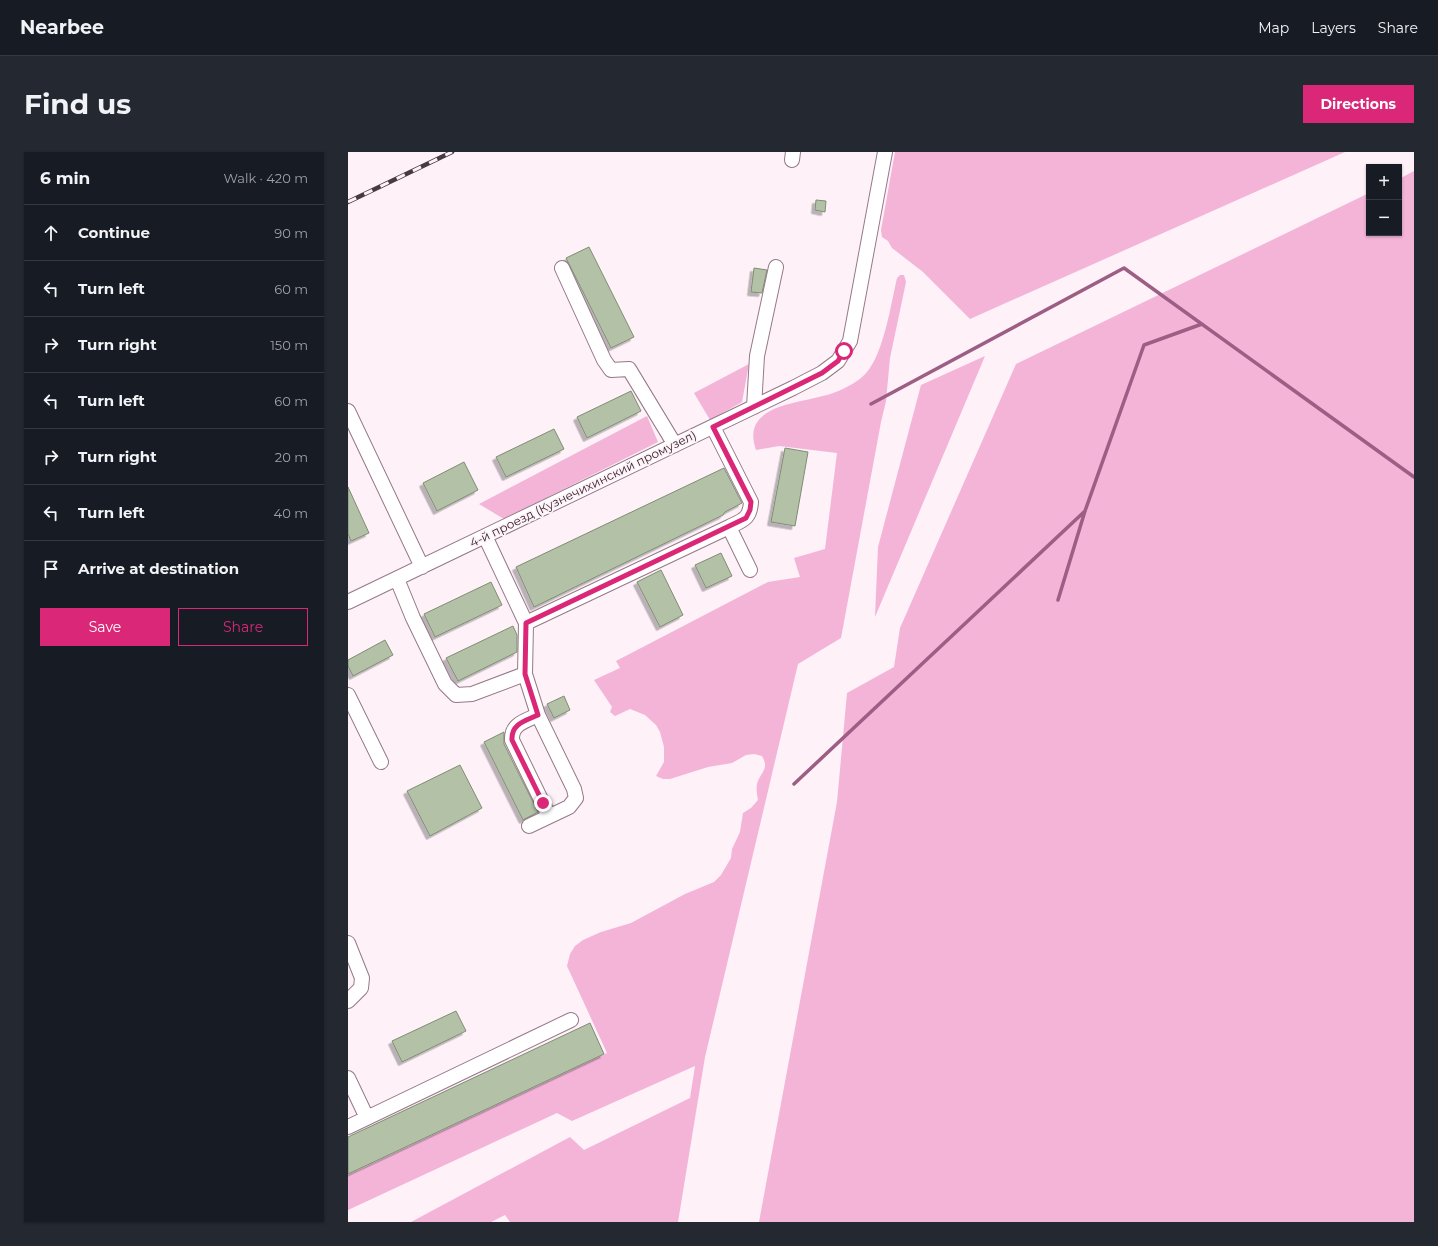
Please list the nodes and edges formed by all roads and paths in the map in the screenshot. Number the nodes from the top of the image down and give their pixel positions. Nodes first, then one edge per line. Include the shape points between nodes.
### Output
1 (885, 152) edge
2 (776, 267) dead end
3 (562, 268) dead end
4 (754, 407) junction
5 (348, 411) edge
6 (713, 427) junction
7 (675, 445) junction
8 (729, 527) junction
9 (485, 536) junction
10 (422, 566) junction
11 (750, 570) dead end
12 (397, 579) junction
13 (348, 602) edge
14 (526, 623) junction
15 (525, 674) junction
16 (348, 695) edge
17 (538, 715) junction
18 (381, 762) dead end
19 (549, 816) junction
20 (529, 826) dead end
21 (348, 943) edge
22 (348, 1001) edge
23 (571, 1020) dead end
24 (348, 1078) edge
25 (367, 1118) junction
26 (348, 1127) edge

1 - 4 street, 4-й проезд (Кузнечихинский промузел) via 850,341 838,361 822,373
2 - 4 street via 757,356
3 - 7 street via 604,360 611,370 629,369
4 - 6 street, 4-й проезд (Кузнечихинский промузел)
5 - 10 street
6 - 7 street, 4-й проезд (Кузнечихинский промузел)
6 - 8 street via 751,502 746,518
7 - 9 street, 4-й проезд (Кузнечихинский промузел)
8 - 11 street
8 - 14 street
9 - 10 street, 4-й проезд (Кузнечихинский промузел)
9 - 14 street
10 - 12 street, 4-й проезд (Кузнечихинский промузел)
12 - 13 street, 4-й проезд (Кузнечихинский промузел)
12 - 15 street via 445,684 456,695 472,694
14 - 15 street
15 - 17 street
16 - 18 street
17 - 19 street via 576,798 569,807
17 - 19 street via 516,725 511,732 512,740
19 - 20 street
21 - 22 street via 362,978 361,988
23 - 25 street
24 - 25 street
25 - 26 street

